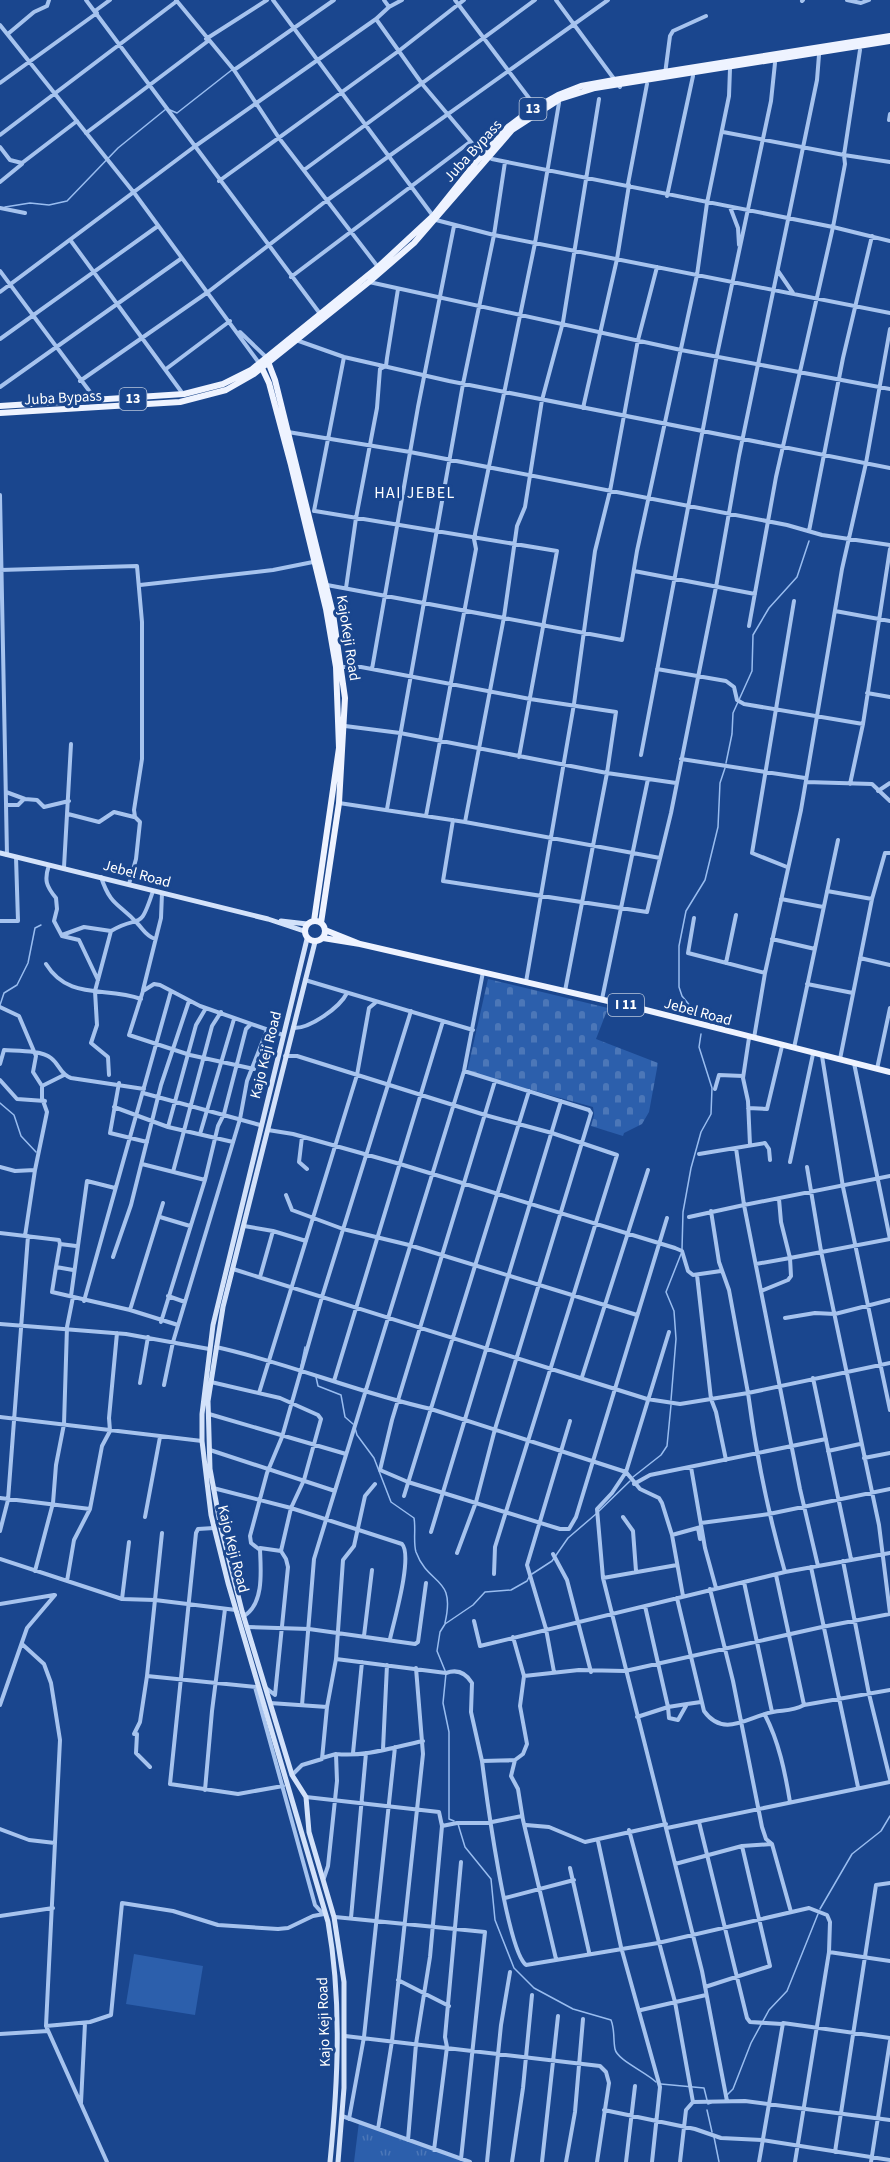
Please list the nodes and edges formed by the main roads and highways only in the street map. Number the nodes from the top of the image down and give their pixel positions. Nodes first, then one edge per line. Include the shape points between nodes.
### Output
1 (890, 36) edge
2 (890, 41) edge
3 (617, 84) junction
4 (435, 218) junction
5 (380, 270) junction
6 (322, 316) junction
7 (267, 360) junction
8 (261, 365) junction
9 (0, 406) edge
10 (0, 413) edge
11 (0, 853) edge
12 (318, 922) junction
13 (306, 928) junction
14 (324, 934) junction
15 (307, 939) junction
16 (315, 942) junction
17 (890, 1072) edge
18 (212, 1348) junction
19 (215, 1515) junction
20 (340, 2089) junction
21 (330, 2162) edge
22 (338, 2162) edge

1 - 3 main road, Juba Bypass / 13
2 - 3 main road, Juba Bypass
3 - 4 main road, Juba Bypass via 560,99 512,130
3 - 4 main road, Juba Bypass / 13 via 581,86 546,101 508,127
4 - 5 main road, Juba Bypass / 13
5 - 6 main road, Juba Bypass / 13
5 - 6 main road, Juba Bypass / 13
6 - 7 main road, Juba Bypass / 13
6 - 7 main road, Juba Bypass / 13
7 - 8 main road
7 - 12 main road, KajoKeji Road via 327,585 342,667 345,726 339,803
8 - 9 main road, Juba Bypass / 13 via 223,384 184,394
8 - 10 main road, Juba Bypass via 236,385 194,400
8 - 12 main road, KajoKeji Road via 286,447 333,645 340,722
11 - 13 main road, Jebel Road
12 - 13 main road
12 - 14 main road
13 - 15 main road
14 - 16 main road
14 - 17 main road, Jebel Road / I 11
15 - 16 main road
15 - 18 main road, Kajo Keji Road via 225,1270
16 - 18 main road, Kajo Keji Road
18 - 19 main road, Kajo Keji Road via 208,1414
18 - 19 main road, Kajo Keji Road via 202,1441
19 - 20 main road, Kajo Keji Road via 214,1528 257,1687 328,1922 335,1976
19 - 20 main road, Kajo Keji Road via 292,1775 306,1797 309,1832 334,1917 344,1982 345,2036
20 - 21 main road, Kajo Keji Road
20 - 22 main road, Kajo Keji Road

